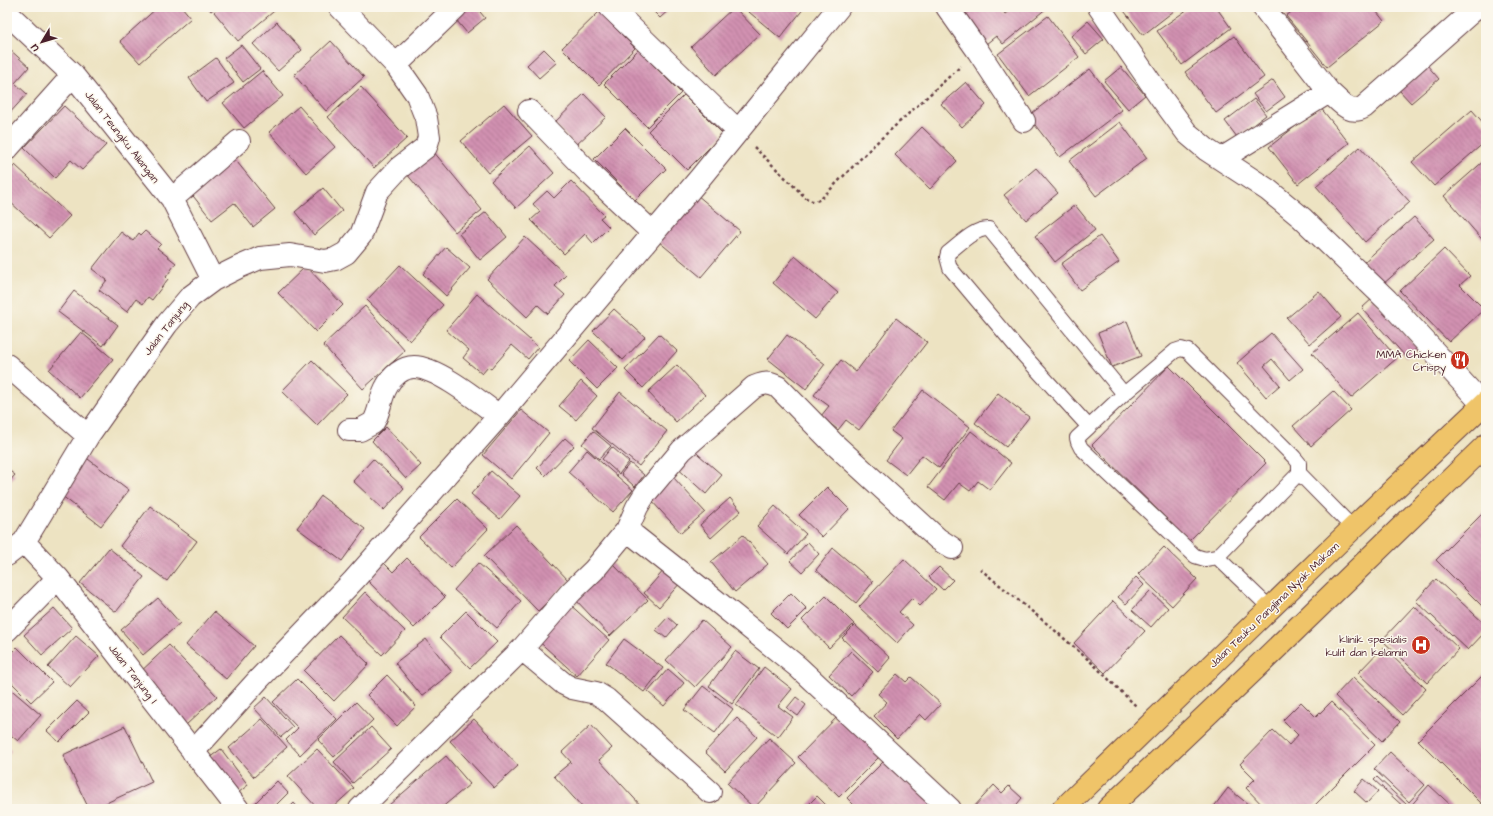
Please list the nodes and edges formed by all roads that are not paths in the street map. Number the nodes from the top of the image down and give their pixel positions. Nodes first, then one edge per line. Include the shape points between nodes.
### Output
1 (340, 7) edge
2 (456, 7) edge
3 (610, 7) edge
4 (839, 7) edge
5 (947, 7) edge
6 (1099, 7) edge
7 (1263, 7) edge
8 (1477, 7) edge
9 (7, 13) edge
10 (396, 65) junction
11 (73, 75) junction
12 (1329, 92) junction
13 (529, 111) dead end
14 (1024, 121) dead end
15 (737, 130) junction
16 (239, 141) dead end
17 (7, 148) edge
18 (1221, 159) junction
19 (172, 200) junction
20 (653, 233) junction
21 (213, 280) junction
22 (7, 365) edge
23 (1124, 394) junction
24 (1485, 405) edge
25 (499, 416) junction
26 (1089, 427) junction
27 (349, 430) dead end
28 (88, 436) junction
29 (1486, 445) edge
30 (1299, 473) junction
31 (1353, 528) junction
32 (627, 530) junction
33 (952, 548) dead end
34 (15, 549) edge
35 (1217, 557) junction
36 (58, 578) junction
37 (1270, 608) junction
38 (7, 630) edge
39 (522, 649) junction
40 (193, 752) junction
41 (710, 792) dead end
42 (238, 809) edge
43 (360, 809) edge
44 (950, 809) edge
45 (1063, 809) edge
46 (1108, 809) edge

1 - 10 street
2 - 10 street
3 - 15 street
4 - 15 street
5 - 14 street
6 - 18 street via 1187,133
7 - 12 street
8 - 12 street via 1359,110 1344,106
9 - 11 street, Jalan Teungku Aliangan
10 - 21 street, Jalan Tanjung via 422,106 428,142 426,147 399,168 377,192 361,235 353,245 335,259 324,261 290,255 260,258
11 - 17 street
11 - 19 street, Jalan Teungku Aliangan
12 - 18 street
13 - 20 street via 589,173
15 - 20 street
16 - 19 street
18 - 24 street via 1268,190 1302,218 1387,300
19 - 21 street, Jalan Teungku Aliangan
20 - 25 street
21 - 28 street, Jalan Tanjung via 190,297 167,324
22 - 28 street
23 - 26 lane
23 - 26 lane via 989,229 984,228 973,234 948,253 950,268 1018,349
23 - 30 lane via 1175,351 1188,351 1294,457 1299,463
24 - 31 main road, Jalan Teuku Panglima Nyak Makam
25 - 27 street via 448,380 425,369 414,367 400,371 387,385 373,423 360,430
25 - 40 street via 354,580
26 - 35 lane via 1077,438 1081,448 1195,556 1205,559
28 - 34 street, Jalan Tanjung
29 - 46 main road
30 - 31 lane
30 - 35 lane
31 - 37 main road, Jalan Teuku Panglima Nyak Makam
32 - 33 street via 645,494 682,450 754,387 768,383 778,386 785,392 832,442 938,539
32 - 39 street
32 - 44 street via 798,667
34 - 36 street, Jalan Tanjung I
35 - 37 lane
36 - 38 street
36 - 40 street, Jalan Tanjung I
37 - 45 main road, Jalan Teuku Panglima Nyak Makam
39 - 41 street via 564,684 596,693 606,699
39 - 43 street
40 - 42 street, Jalan Tanjung I

